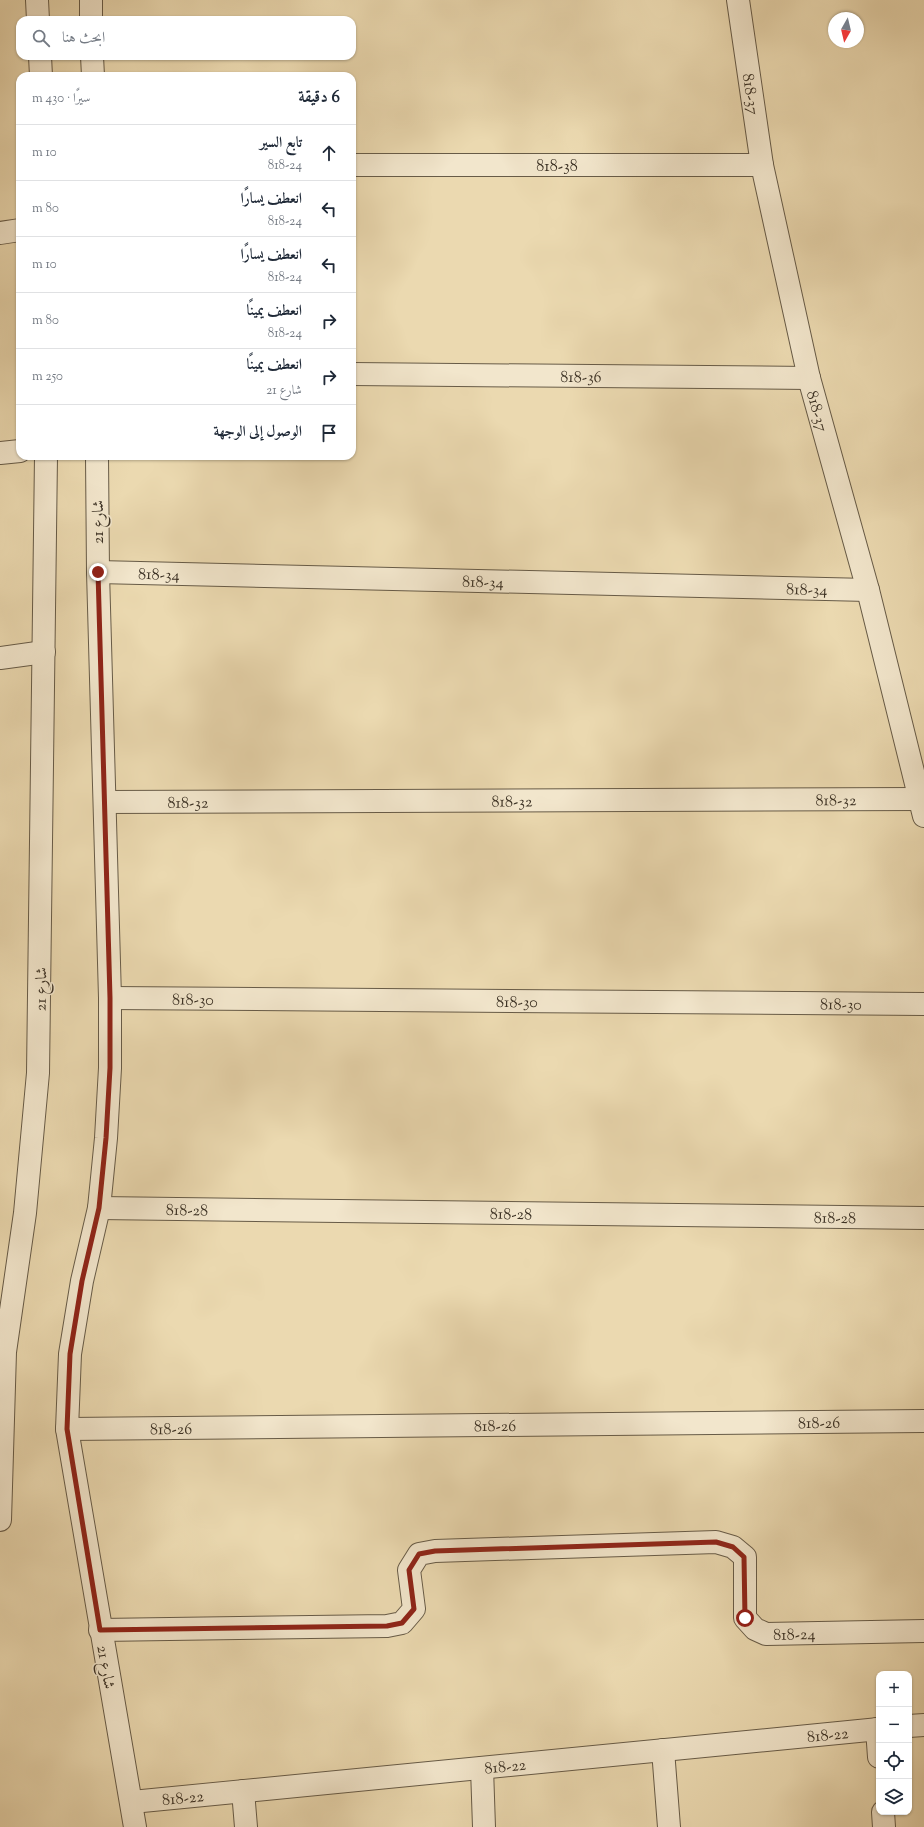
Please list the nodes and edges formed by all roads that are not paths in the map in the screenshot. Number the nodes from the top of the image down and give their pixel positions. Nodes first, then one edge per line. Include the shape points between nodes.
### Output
1 (37, 0) edge
2 (91, 0) edge
3 (738, 0) edge
4 (38, 16) edge
5 (91, 16) edge
6 (40, 60) edge
7 (92, 60) edge
8 (40, 72) edge
9 (92, 72) edge
10 (356, 165) edge
11 (762, 165) junction
12 (16, 231) edge
13 (0, 233) edge
14 (356, 374) edge
15 (809, 378) junction
16 (16, 451) edge
17 (0, 453) edge
18 (46, 460) edge
19 (97, 460) edge
20 (98, 572) junction
21 (868, 590) junction
22 (44, 652) junction
23 (0, 658) edge
24 (105, 802) junction
25 (922, 807) edge
26 (110, 998) junction
27 (924, 1004) edge
28 (99, 1208) junction
29 (924, 1218) edge
30 (2, 1352) edge
31 (924, 1421) edge
32 (67, 1429) junction
33 (0, 1520) edge
34 (100, 1630) junction
35 (924, 1631) edge
36 (924, 1725) edge
37 (912, 1726) edge
38 (876, 1729) edge
39 (663, 1750) junction
40 (482, 1768) junction
41 (243, 1791) junction
42 (132, 1802) junction
43 (883, 1815) edge
44 (135, 1827) edge
45 (246, 1827) edge
46 (484, 1827) edge
47 (669, 1827) edge
48 (884, 1827) edge

1 - 4 street
2 - 5 street
3 - 11 street, 818-37
6 - 8 street
7 - 9 street
10 - 11 street, 818-38
11 - 15 street, 818-37
12 - 13 street
14 - 15 street, 818-36
15 - 21 street, 818-37
16 - 17 street
18 - 22 street, شارع 21
19 - 20 street, شارع 21
20 - 21 street, 818-34
20 - 24 street, شارع 21
21 - 25 street, 818-37
22 - 23 street
22 - 30 street, شارع 21 via 38,1073 25,1213
24 - 25 street, 818-32
24 - 26 street, شارع 21
26 - 27 street, 818-30
26 - 28 street, شارع 21 via 110,1076
28 - 29 street, 818-28
28 - 32 street, شارع 21 via 82,1281 70,1354
30 - 33 street, شارع 21
31 - 32 street, 818-26
32 - 34 street, شارع 21
34 - 35 street, 818-24 via 387,1626 402,1623 414,1609 409,1570 419,1554 435,1551 716,1542 733,1547 744,1557 745,1618 754,1629 766,1634
34 - 42 street, شارع 21
36 - 37 street
38 - 39 street, 818-22
39 - 40 street, 818-22
39 - 47 street
40 - 41 street, 818-22
40 - 46 street
41 - 42 street, 818-22
41 - 45 street
42 - 44 street, شارع 21
43 - 48 street

